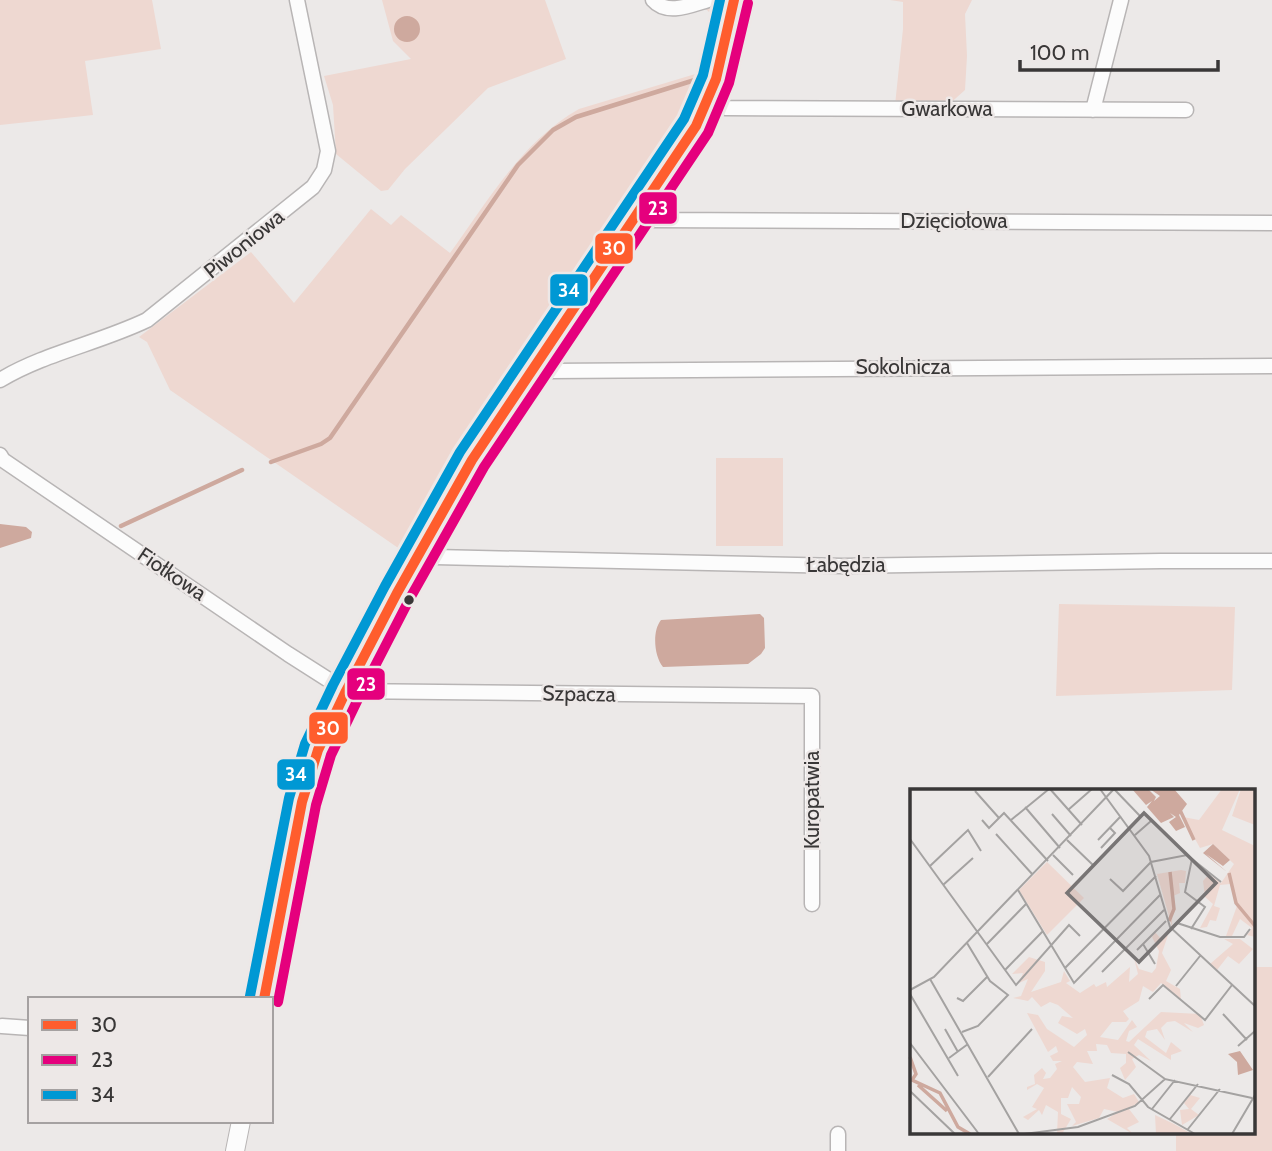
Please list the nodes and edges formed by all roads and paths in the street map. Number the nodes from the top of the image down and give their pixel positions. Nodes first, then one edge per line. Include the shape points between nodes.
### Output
1 (296, 0) edge
2 (653, 0) edge
3 (708, 0) edge
4 (734, 0) edge
5 (1121, 0) edge
6 (708, 103) junction
7 (1093, 110) junction
8 (1186, 110) dead end
9 (638, 214) junction
10 (1272, 223) edge
11 (536, 364) junction
12 (1272, 366) edge
13 (0, 380) edge
14 (0, 455) edge
15 (421, 551) junction
16 (1272, 561) edge
17 (346, 691) junction
18 (812, 696) joint
19 (811, 904) dead end
20 (264, 997) edge
21 (2, 1026) dead end
22 (28, 1028) edge
23 (240, 1123) edge
24 (838, 1134) dead end
25 (235, 1151) edge
26 (838, 1151) edge

1 - 13 street, Piwoniowa via 328,151 324,170 313,187 147,320 17,369
2 - 3 street via 668,8
4 - 6 street
5 - 7 street
6 - 7 street, Gwarkowa via 726,108
6 - 9 street
7 - 8 street, Gwarkowa
9 - 10 street, Dzięciołowa via 652,220
9 - 11 street
11 - 12 street, Sokolnicza via 550,370
11 - 15 street via 472,460
14 - 17 street, Fiołkowa
15 - 16 street, Łabędzia via 435,557 843,566
15 - 17 street
17 - 18 street, Szpacza
17 - 20 street via 318,750 302,802
18 - 19 street, Kuropatwia
21 - 22 street
23 - 25 street
24 - 26 street

